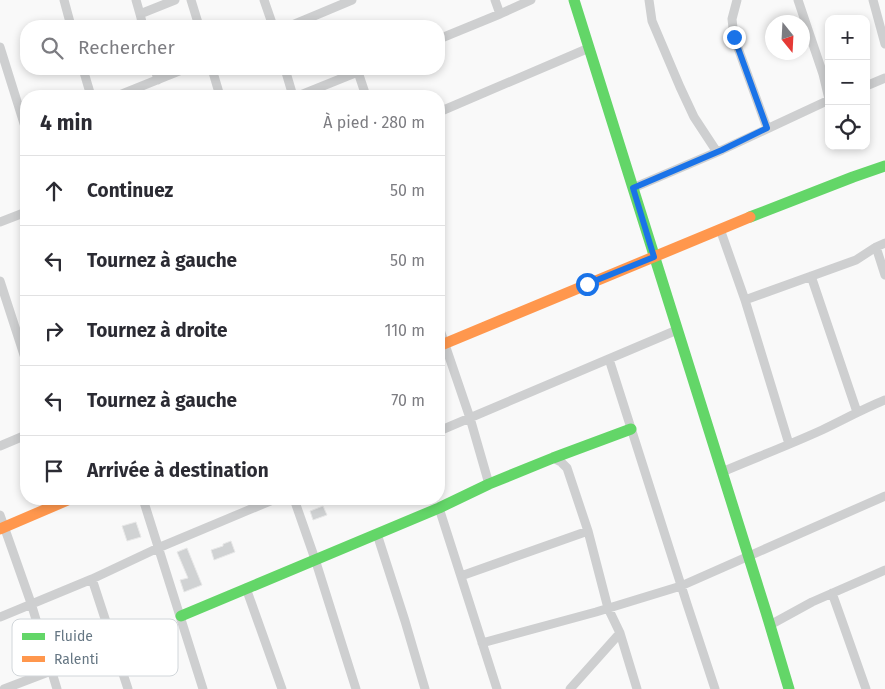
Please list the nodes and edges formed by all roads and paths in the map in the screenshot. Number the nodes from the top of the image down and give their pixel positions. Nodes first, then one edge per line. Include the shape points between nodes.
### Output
1 (64, 0) edge
2 (136, 0) edge
3 (175, 0) edge
4 (191, 0) edge
5 (264, 0) edge
6 (352, 0) edge
7 (495, 0) edge
8 (531, 0) edge
9 (574, 0) edge
10 (649, 0) edge
11 (737, 0) edge
12 (798, 0) edge
13 (874, 4) edge
14 (885, 5) edge
15 (140, 14) junction
16 (500, 14) junction
17 (69, 20) edge
18 (142, 20) edge
19 (197, 20) edge
20 (271, 20) edge
21 (304, 20) edge
22 (445, 37) edge
23 (885, 44) edge
24 (0, 47) edge
25 (589, 48) junction
26 (85, 75) edge
27 (157, 75) edge
28 (170, 75) edge
29 (214, 75) edge
30 (287, 75) edge
31 (350, 75) edge
32 (363, 75) edge
33 (885, 78) edge
34 (158, 80) junction
35 (825, 83) edge
36 (870, 84) edge
37 (89, 90) edge
38 (132, 90) edge
39 (218, 90) edge
40 (291, 90) edge
41 (313, 90) edge
42 (365, 90) edge
43 (825, 102) edge
44 (445, 109) edge
45 (20, 111) edge
46 (767, 128) junction
47 (717, 152) junction
48 (885, 166) edge
49 (633, 188) junction
50 (20, 214) edge
51 (0, 222) edge
52 (720, 230) junction
53 (881, 245) edge
54 (654, 257) junction
55 (885, 275) edge
56 (811, 276) junction
57 (0, 281) edge
58 (745, 300) junction
59 (677, 330) junction
60 (20, 343) edge
61 (445, 343) edge
62 (445, 352) edge
63 (609, 359) junction
64 (885, 400) edge
65 (857, 412) junction
66 (470, 418) junction
67 (445, 428) edge
68 (631, 429) junction
69 (20, 438) edge
70 (789, 444) junction
71 (0, 446) edge
72 (553, 458) junction
73 (722, 472) junction
74 (489, 484) junction
75 (885, 496) edge
76 (56, 505) edge
77 (145, 505) edge
78 (261, 505) edge
79 (296, 505) edge
80 (439, 508) junction
81 (0, 515) edge
82 (2, 528) edge
83 (588, 531) junction
84 (376, 534) junction
85 (158, 548) junction
86 (748, 556) junction
87 (315, 559) junction
88 (885, 570) edge
89 (461, 576) junction
90 (92, 579) junction
91 (681, 586) junction
92 (246, 588) junction
93 (832, 594) junction
94 (31, 604) junction
95 (608, 608) junction
96 (181, 616) junction
97 (0, 617) edge
98 (36, 619) edge
99 (105, 619) edge
100 (770, 625) junction
101 (620, 633) junction
102 (482, 643) junction
103 (39, 676) edge
104 (53, 676) edge
105 (124, 676) edge
106 (423, 688) edge
107 (4, 689) edge
108 (57, 689) edge
109 (128, 689) edge
110 (203, 689) edge
111 (282, 689) edge
112 (356, 689) edge
113 (497, 689) edge
114 (570, 689) edge
115 (637, 689) edge
116 (715, 689) edge
117 (789, 689) edge
118 (866, 689) edge

1 - 17 street
2 - 15 street
3 - 15 street
4 - 19 street
5 - 20 street
6 - 21 street
7 - 16 street
8 - 16 street
9 - 25 street
10 - 47 street via 652,21 680,87 694,117
11 - 46 street via 732,20 734,37
12 - 35 street
13 - 14 street
13 - 23 street
15 - 18 street
16 - 22 street
24 - 45 street
25 - 44 street
25 - 49 street
26 - 37 street
27 - 34 street
28 - 34 street
29 - 39 street
30 - 40 street
31 - 41 street
32 - 42 street
33 - 36 street
34 - 38 street
43 - 46 street
46 - 47 street
47 - 49 street
48 - 52 street
49 - 54 street
50 - 51 street
52 - 54 street
52 - 58 street
53 - 55 street
53 - 56 street via 856,260
54 - 59 street
54 - 61 street
56 - 58 street
56 - 65 street
57 - 60 street
58 - 70 street
59 - 63 street
59 - 73 street
62 - 66 street
63 - 66 street
63 - 68 street
64 - 65 street
65 - 70 street
66 - 67 street
66 - 74 street
68 - 72 street
68 - 91 street
69 - 71 street
70 - 73 street
72 - 74 street
72 - 83 street via 567,468
73 - 86 street
74 - 80 street
75 - 86 street
76 - 82 street
77 - 85 street
78 - 85 street
79 - 87 street
80 - 84 street
80 - 89 street
81 - 82 street
82 - 94 street
83 - 89 street
83 - 95 street
84 - 87 street
84 - 106 street
85 - 90 street
85 - 96 street
86 - 91 street
86 - 100 street
87 - 92 street
87 - 112 street
88 - 93 street
89 - 102 street
90 - 94 street
90 - 99 street
91 - 95 street
91 - 116 street
92 - 96 street
92 - 111 street
93 - 100 street
93 - 118 street
94 - 97 street
94 - 98 street
95 - 101 street
95 - 102 street
96 - 110 street
100 - 117 street
101 - 114 street
101 - 115 street
102 - 113 street
103 - 107 street
104 - 108 street
105 - 109 street

